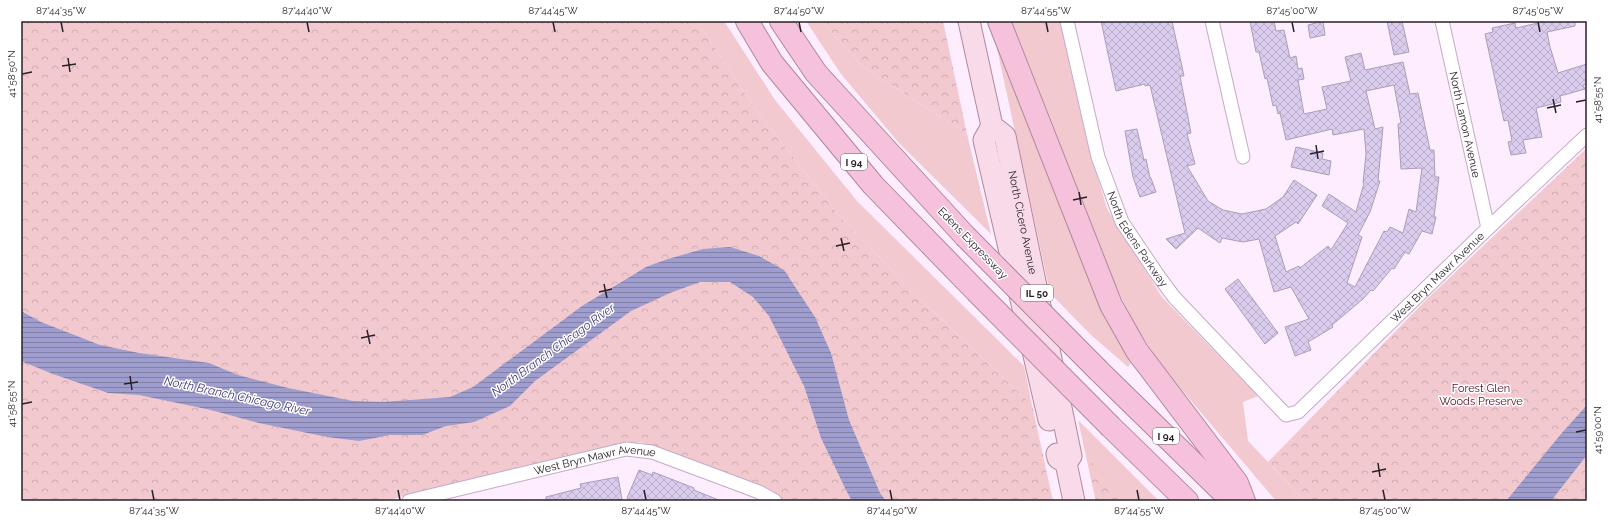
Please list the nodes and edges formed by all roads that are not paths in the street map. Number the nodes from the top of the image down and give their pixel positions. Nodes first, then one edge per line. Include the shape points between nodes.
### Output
1 (747, 21) edge
2 (781, 21) edge
3 (969, 21) edge
4 (999, 21) edge
5 (1067, 21) edge
6 (1212, 21) edge
7 (1442, 21) edge
8 (1587, 135) edge
9 (1243, 157) dead end
10 (1488, 228) junction
11 (1286, 415) joint
12 (410, 501) edge
13 (775, 501) edge
14 (1074, 501) edge
15 (1187, 501) edge
16 (1232, 501) edge
17 (1244, 501) edge

1 - 15 highway, I 94, bridge via 772,62 873,185
2 - 16 highway, Edens Expressway / I 94, bridge via 816,73 965,236
3 - 14 main road, North Cicero Avenue / IL 50 via 992,126 984,140 1058,458 1066,463
4 - 17 highway via 1111,305 1137,350 1237,483
5 - 11 street, North Edens Parkway via 1098,157 1122,222 1174,297
6 - 9 street
7 - 10 street, North Lamon Avenue
8 - 10 street, West Bryn Mawr Avenue
10 - 11 street, West Bryn Mawr Avenue via 1298,412
12 - 13 street, West Bryn Mawr Avenue via 626,449 652,452 759,492

